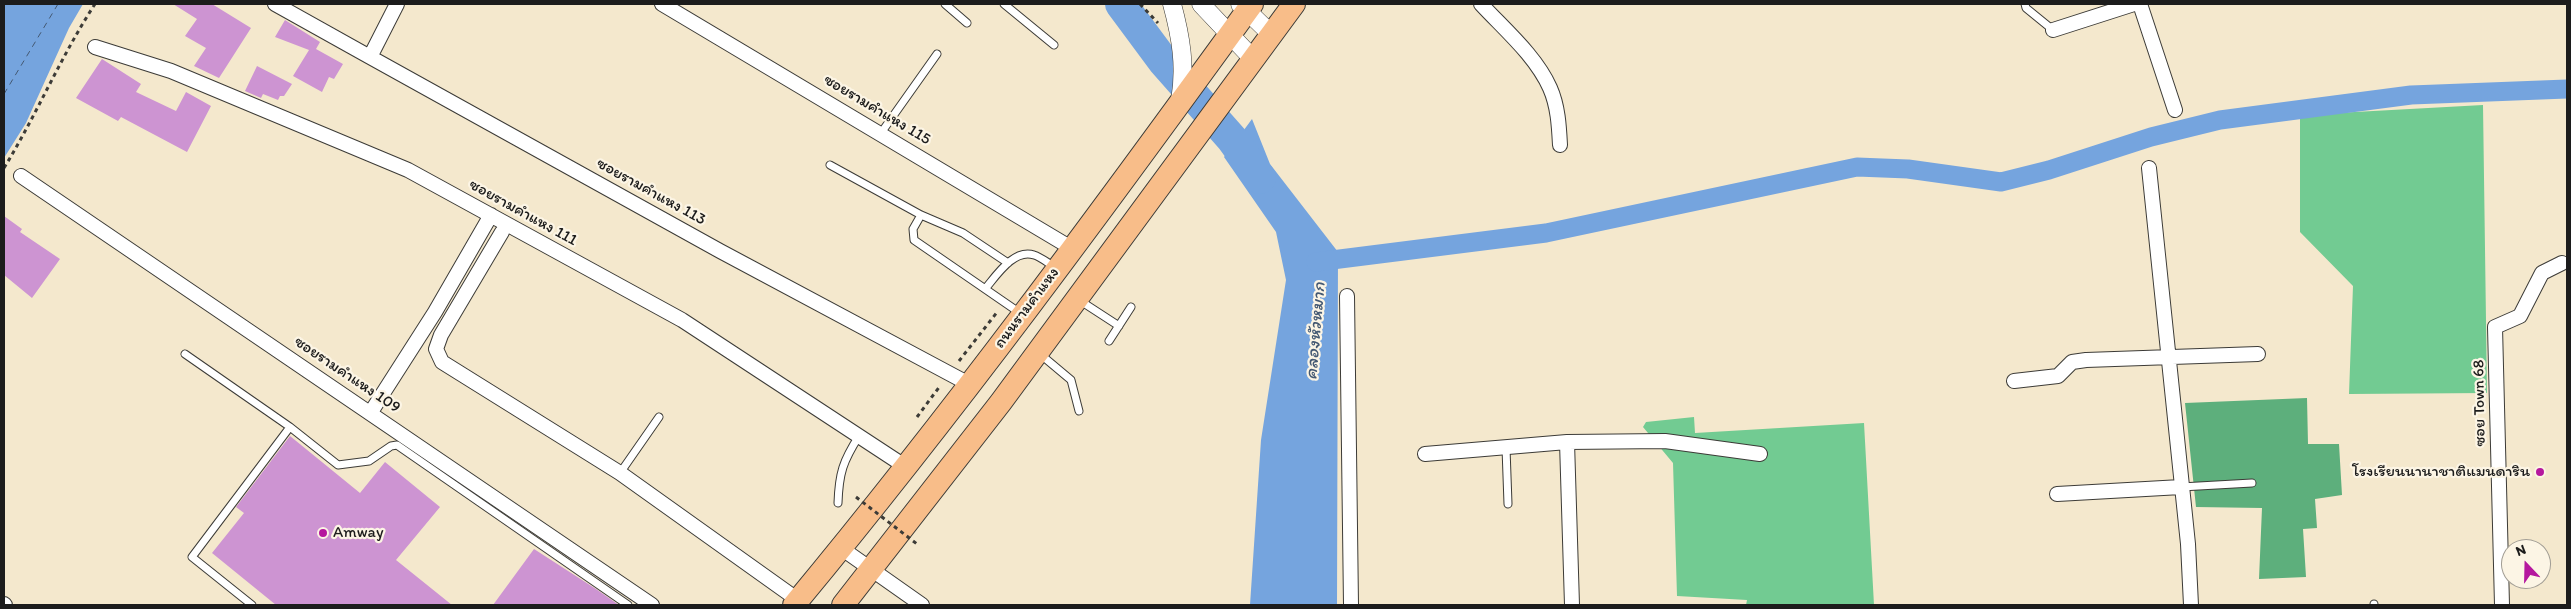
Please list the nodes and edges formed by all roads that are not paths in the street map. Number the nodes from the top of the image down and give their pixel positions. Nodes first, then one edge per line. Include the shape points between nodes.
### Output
1 (275, 4) edge
2 (397, 4) edge
3 (662, 4) edge
4 (945, 4) edge
5 (1004, 4) edge
6 (1201, 4) edge
7 (1294, 4) edge
8 (1481, 4) edge
9 (2024, 4) edge
10 (2134, 4) edge
11 (2140, 4) edge
12 (1246, 6) edge
13 (1174, 12) edge
14 (967, 22) dead end
15 (2053, 30) joint
16 (1272, 34) junction
17 (1229, 36) junction
18 (1054, 46) dead end
19 (95, 47) dead end
20 (937, 54) dead end
21 (370, 57) junction
22 (1254, 60) junction
23 (1179, 104) junction
24 (2175, 110) dead end
25 (881, 133) junction
26 (1560, 145) dead end
27 (830, 165) dead end
28 (2150, 168) dead end
29 (21, 176) dead end
30 (921, 215) junction
31 (491, 216) junction
32 (502, 232) dead end
33 (1072, 249) junction
34 (1008, 263) junction
35 (2562, 264) dead end
36 (1057, 269) junction
37 (985, 289) junction
38 (1347, 296) dead end
39 (1078, 299) junction
40 (1131, 307) dead end
41 (1022, 314) junction
42 (1119, 326) junction
43 (1109, 341) dead end
44 (1038, 352) junction
45 (185, 354) dead end
46 (2258, 354) dead end
47 (2170, 356) junction
48 (2014, 381) dead end
49 (969, 384) junction
50 (1079, 410) dead end
51 (371, 412) junction
52 (659, 417) dead end
53 (290, 427) junction
54 (858, 436) junction
55 (1567, 442) junction
56 (1506, 448) junction
57 (1425, 454) dead end
58 (1760, 454) dead end
59 (906, 467) junction
60 (620, 473) junction
61 (2252, 483) dead end
62 (2181, 487) junction
63 (2057, 494) dead end
64 (838, 503) dead end
65 (1508, 504) dead end
66 (841, 548) junction
67 (872, 569) junction
68 (796, 603) edge
69 (252, 605) edge
70 (628, 605) edge
71 (652, 605) edge
72 (842, 605) edge
73 (922, 605) edge
74 (1351, 605) edge
75 (1572, 605) edge
76 (2191, 605) edge
77 (2502, 605) edge

1 - 21 street, ซอยรามคำแหง 113
2 - 21 street
3 - 25 street, ซอยรามคำแหง 115
4 - 14 lane
5 - 18 lane
6 - 17 street
7 - 16 main road
8 - 26 street via 1536,65 1550,88 1558,116
9 - 15 lane
10 - 15 street
11 - 24 street
12 - 16 street
12 - 17 main road, ถนนรามคำแหง
13 - 23 street via 1183,51 1184,80
16 - 22 main road
17 - 22 street
17 - 23 main road, ถนนรามคำแหง
19 - 31 street, ซอยรามคำแหง 111 via 171,71 408,170
20 - 25 lane
21 - 49 street, ซอยรามคำแหง 113 via 720,251
22 - 39 main road
23 - 33 main road, ถนนรามคำแหง
25 - 33 street, ซอยรามคำแหง 115
27 - 30 lane
28 - 47 street
29 - 51 street, ซอยรามคำแหง 109
30 - 34 lane via 963,233
30 - 37 lane via 913,228 914,240
31 - 51 street
31 - 54 street, ซอยรามคำแหง 111 via 682,320
32 - 60 street via 441,335 436,350 438,357
33 - 36 main road, ถนนรามคำแหง
34 - 36 lane via 1024,254 1035,255
34 - 37 lane
35 - 77 street, ซอย Town 68 via 2542,273 2520,316 2496,327
36 - 41 main road, ถนนรามคำแหง
37 - 41 lane
38 - 74 street
39 - 42 lane
39 - 44 main road
40 - 42 lane
41 - 49 main road, ถนนรามคำแหง
42 - 43 lane
44 - 50 lane via 1071,380
44 - 67 main road
45 - 53 lane
46 - 47 street
47 - 48 street via 2072,362 2058,376
47 - 62 street
49 - 59 main road, ถนนรามคำแหง
51 - 71 street, ซอยรามคำแหง 109
52 - 60 lane
53 - 69 lane via 192,557
53 - 70 lane via 338,465 369,461 397,445
54 - 59 street, ซอยรามคำแหง 111
54 - 64 lane via 840,473
55 - 56 street
55 - 58 street via 1665,441
55 - 75 street
56 - 57 street
56 - 65 lane
59 - 66 main road, ถนนรามคำแหง
60 - 68 street
61 - 62 lane
62 - 63 street
62 - 76 street
66 - 67 street
66 - 68 main road, ถนนรามคำแหง
67 - 72 main road
67 - 73 street

